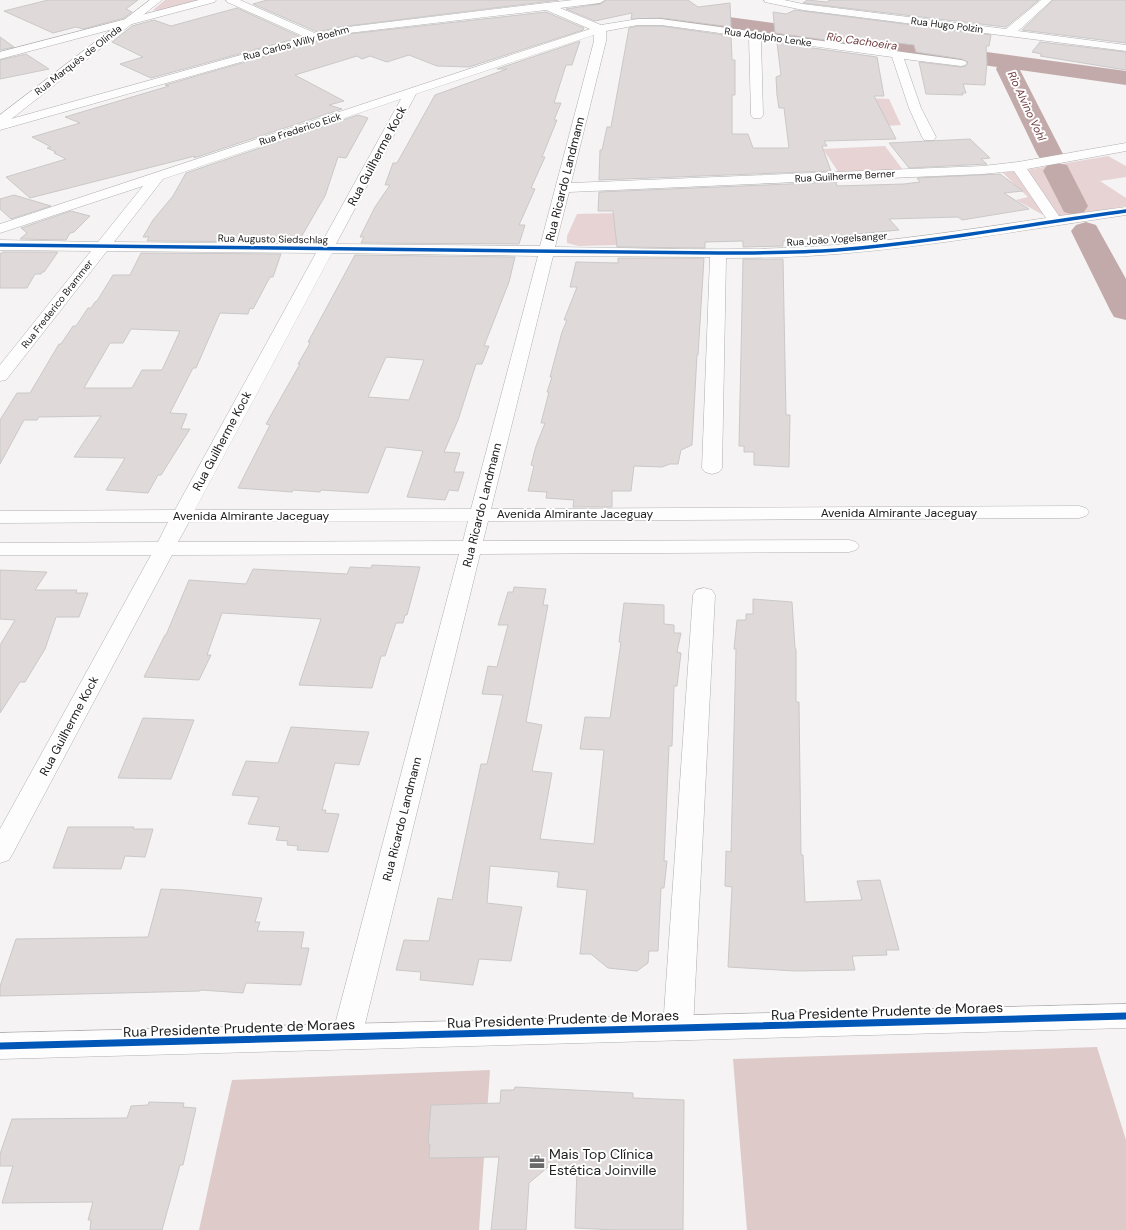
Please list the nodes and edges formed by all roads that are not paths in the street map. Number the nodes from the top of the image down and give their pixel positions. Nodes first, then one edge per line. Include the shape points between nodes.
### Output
1 (157, 0) edge
2 (211, 0) edge
3 (231, 0) edge
4 (600, 0) edge
5 (769, 0) edge
6 (1047, 0) edge
7 (546, 6) junction
8 (128, 22) junction
9 (600, 29) junction
10 (1008, 33) junction
11 (754, 35) junction
12 (315, 37) junction
13 (1126, 48) edge
14 (897, 54) junction
15 (0, 56) edge
16 (961, 63) dead end
17 (411, 92) junction
18 (757, 115) dead end
19 (0, 121) edge
20 (0, 126) edge
21 (930, 137) dead end
22 (1126, 147) edge
23 (1018, 166) junction
24 (158, 176) junction
25 (563, 188) junction
26 (1126, 210) edge
27 (1055, 221) junction
28 (0, 229) edge
29 (0, 245) edge
30 (103, 246) junction
31 (326, 249) junction
32 (547, 251) junction
33 (718, 253) junction
34 (0, 376) edge
35 (712, 468) dead end
36 (1079, 512) dead end
37 (479, 515) junction
38 (182, 516) junction
39 (0, 517) edge
40 (849, 546) dead end
41 (471, 547) junction
42 (164, 548) junction
43 (0, 549) edge
44 (704, 595) dead end
45 (0, 853) edge
46 (1126, 1016) edge
47 (678, 1028) junction
48 (346, 1036) junction
49 (0, 1046) edge

1 - 8 street, Rua Marquês de Olinda
2 - 8 street
3 - 12 street
4 - 7 street, Rua Carlos Willy Boehm
5 - 10 street, Rua Hugo Polzin via 803,7
6 - 10 street
7 - 9 street
7 - 12 street, Rua Carlos Willy Boehm via 358,28
8 - 15 street
8 - 19 street, Rua Marquês de Olinda
9 - 11 street, Rua Adolpho Lenke via 649,21
9 - 17 street, Rua Frederico Eick
9 - 25 street, Rua Ricardo Landmann via 600,41
10 - 13 street, Rua Hugo Polzin
11 - 14 street, Rua Adolpho Lenke
11 - 18 street
12 - 20 street, Rua Carlos Willy Boehm
14 - 16 street, Rua Adolpho Lenke
14 - 21 street via 915,108
17 - 24 street, Rua Frederico Eick
17 - 31 street, Rua Guilherme Kock
22 - 23 street, Rua Guilherme Berner
23 - 25 street, Rua Guilherme Berner
23 - 27 street
24 - 28 street, Rua Frederico Eick
24 - 30 street, Rua Frederico Brammer
25 - 32 street, Rua Ricardo Landmann
26 - 27 street, Rua João Vogelsanger
27 - 33 street, Rua João Vogelsanger via 853,248
29 - 30 street, Rua Augusto Siedschlag
30 - 31 street, Rua Augusto Siedschlag
30 - 34 street, Rua Frederico Brammer
31 - 32 street, Rua Augusto Siedschlag
31 - 38 street, Rua Guilherme Kock
32 - 33 street, Rua João Vogelsanger
32 - 37 street, Rua Ricardo Landmann
33 - 35 street
36 - 37 street, Avenida Almirante Jaceguay
37 - 38 street, Avenida Almirante Jaceguay
37 - 41 street, Rua Ricardo Landmann
38 - 39 street, Avenida Almirante Jaceguay
38 - 42 street, Rua Guilherme Kock
40 - 41 street
41 - 42 street
41 - 48 street, Rua Ricardo Landmann
42 - 43 street
42 - 45 street, Rua Guilherme Kock
44 - 47 street
46 - 47 street, Rua Presidente Prudente de Moraes
47 - 48 street, Rua Presidente Prudente de Moraes
48 - 49 street, Rua Presidente Prudente de Moraes

